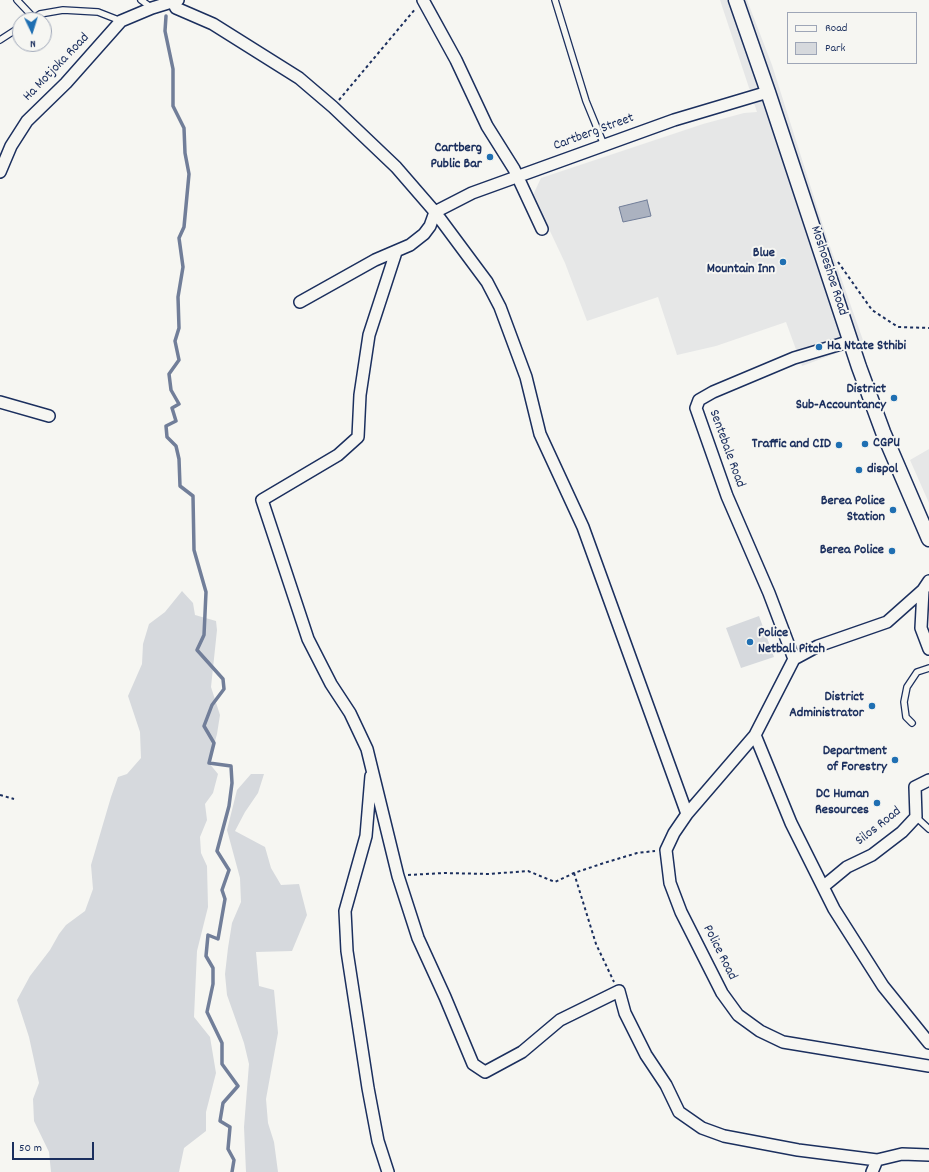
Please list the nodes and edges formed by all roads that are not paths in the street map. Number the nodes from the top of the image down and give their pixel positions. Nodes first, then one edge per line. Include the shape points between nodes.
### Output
1 (16, 0) edge
2 (141, 0) edge
3 (423, 0) edge
4 (555, 0) edge
5 (736, 0) edge
6 (176, 1) edge
7 (152, 8) junction
8 (27, 12) edge
9 (52, 12) edge
10 (121, 20) junction
11 (12, 32) edge
12 (0, 40) edge
13 (768, 92) junction
14 (604, 145) junction
15 (1, 169) edge
16 (517, 176) junction
17 (435, 212) junction
18 (542, 229) dead end
19 (396, 252) junction
20 (300, 302) dead end
21 (851, 341) junction
22 (0, 402) edge
23 (49, 416) dead end
24 (929, 539) edge
25 (929, 581) edge
26 (922, 590) junction
27 (929, 649) edge
28 (794, 659) junction
29 (929, 668) edge
30 (912, 722) dead end
31 (755, 735) junction
32 (372, 767) junction
33 (929, 780) edge
34 (688, 814) junction
35 (916, 816) junction
36 (929, 829) edge
37 (824, 886) junction
38 (929, 1043) edge
39 (929, 1066) edge
40 (929, 1155) edge
41 (877, 1160) junction
42 (388, 1172) edge
43 (872, 1172) edge

1 - 8 lane
2 - 7 lane
3 - 16 street via 456,60 487,126
4 - 14 lane via 586,101
5 - 13 street, Moshoeshoe Road
6 - 7 street, Ha Motjoka Road
6 - 17 street via 176,8 213,24 299,78 396,167
7 - 10 street, Ha Motjoka Road
9 - 10 lane via 98,12
10 - 15 street, Ha Motjoka Road via 66,83 27,121 11,146
11 - 12 lane
13 - 14 street, Cartberg Street via 674,120
13 - 21 street, Moshoeshoe Road
14 - 16 street, Cartberg Street
16 - 17 street, Cartberg Street via 472,193
16 - 18 street
17 - 19 street via 424,234
17 - 34 street via 487,282 500,307 526,378 540,434 583,528
19 - 20 street via 375,260
19 - 32 street via 368,335 360,395 358,437 338,455 262,500 308,639 331,684 353,719
21 - 24 street, Moshoeshoe Road via 883,432
21 - 28 street, Sentebale Road via 794,358 713,392 699,400 696,408 726,496 769,593
22 - 23 street
25 - 26 street
26 - 27 street via 921,628
26 - 28 street via 887,622 818,646
28 - 31 street
29 - 30 lane via 918,672 907,687 904,702 906,717
31 - 34 street
31 - 37 street via 791,823
32 - 41 street via 398,876 418,938 473,1064 485,1072 522,1052 560,1020 619,992 625,1013 679,1112 702,1128 724,1136 783,1147
32 - 42 street via 366,836 346,911 347,951 378,1142
33 - 35 street, Silos Road via 915,787
34 - 39 street, Police Road via 674,833 666,850 670,884 681,912 722,993 738,1015 760,1031 783,1042
35 - 36 lane
35 - 37 street, Silos Road via 902,832 872,855 847,867
37 - 38 street via 834,909 883,986
40 - 41 street via 902,1154
41 - 43 street

